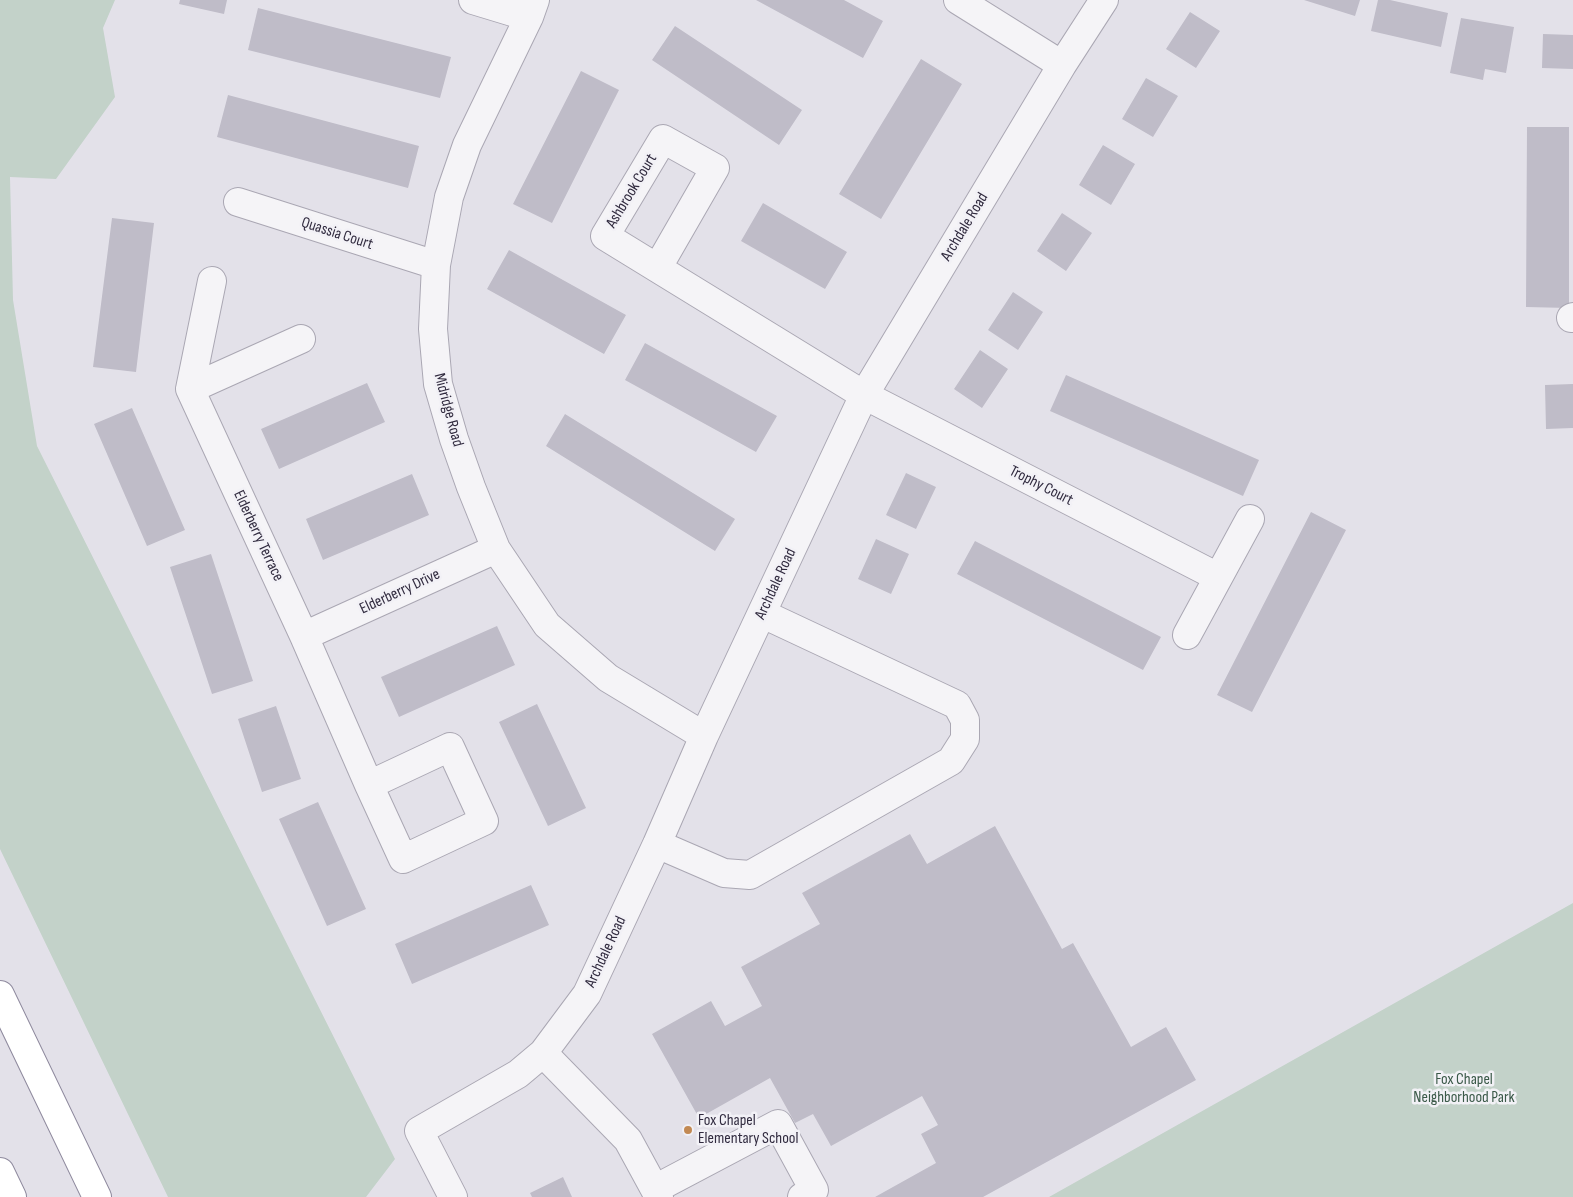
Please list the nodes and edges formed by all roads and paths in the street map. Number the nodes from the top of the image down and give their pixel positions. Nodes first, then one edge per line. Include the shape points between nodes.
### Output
1 (473, 0) edge
2 (958, 0) edge
3 (1104, 0) edge
4 (532, 8) edge
5 (1062, 65) junction
6 (238, 202) dead end
7 (436, 265) junction
8 (658, 267) junction
9 (212, 281) dead end
10 (301, 338) dead end
11 (190, 389) junction
12 (864, 395) junction
13 (1250, 519) dead end
14 (496, 549) junction
15 (1218, 577) junction
16 (763, 614) junction
17 (1187, 635) dead end
18 (304, 636) junction
19 (704, 736) junction
20 (369, 785) dead end
21 (657, 844) junction
22 (0, 995) edge
23 (543, 1053) junction
24 (0, 1172) edge
25 (657, 1193) edge
26 (12, 1197) edge
27 (97, 1197) edge
28 (453, 1197) edge
29 (802, 1197) edge

1 - 4 street
2 - 5 street
3 - 5 street, Archdale Road
4 - 7 street, Midridge Road via 467,145 449,197
5 - 12 street, Archdale Road
6 - 7 street, Quassia Court
7 - 14 street, Midridge Road via 433,329 438,384 459,455
8 - 8 street, Ashbrook Court via 715,168 663,139 605,236
8 - 12 street, Ashbrook Court
9 - 11 street
10 - 11 street
11 - 18 street, Elderberry Terrace
12 - 15 street, Trophy Court
12 - 16 street, Archdale Road
13 - 15 street
14 - 18 street, Elderberry Drive
14 - 19 street, Midridge Road via 547,625 608,678
15 - 17 street
16 - 19 street, Archdale Road
16 - 21 street via 957,705 964,720 964,739 951,761 750,875 724,873
18 - 20 street, Elderberry Terrace
19 - 21 street, Archdale Road
21 - 23 street, Archdale Road via 587,994
22 - 27 highway
23 - 25 street via 628,1140
23 - 28 street, Archdale Road via 518,1074 419,1131
24 - 26 highway
25 - 29 street via 778,1124 814,1190

